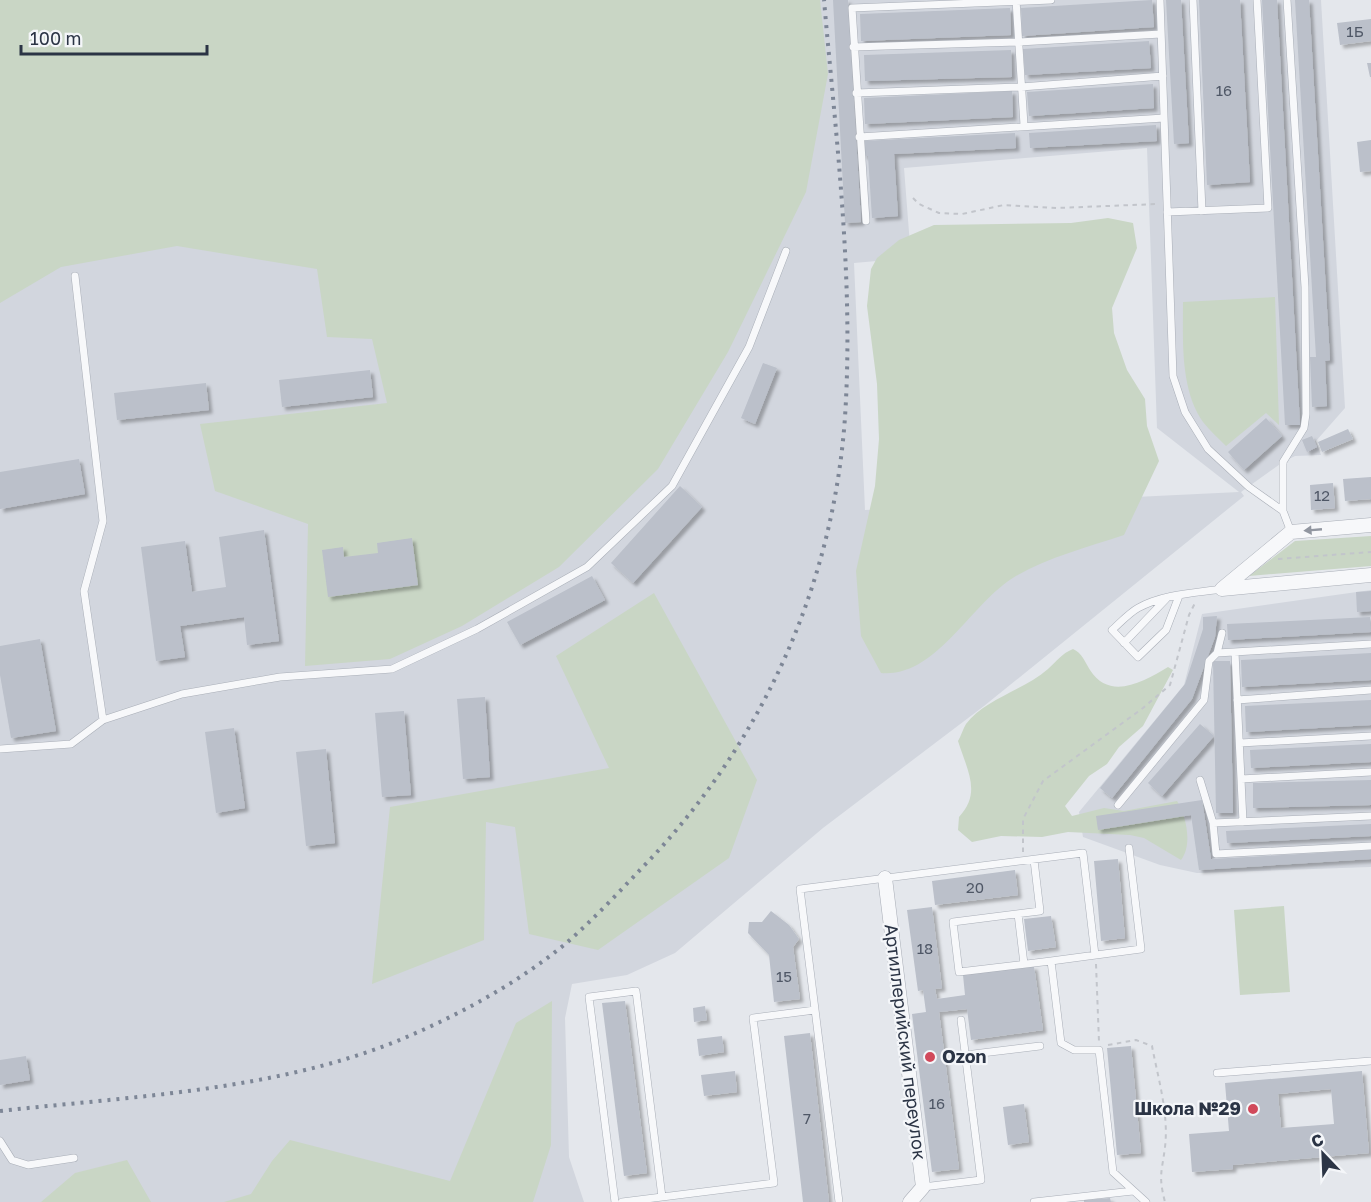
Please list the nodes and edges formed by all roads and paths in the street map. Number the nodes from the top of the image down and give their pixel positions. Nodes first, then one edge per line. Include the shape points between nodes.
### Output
1 (1051, 0) edge
2 (1160, 0) edge
3 (1193, 0) edge
4 (1257, 0) edge
5 (1287, 0) edge
6 (1016, 1) edge
7 (1161, 34) junction
8 (1019, 42) junction
9 (853, 47) junction
10 (1163, 76) junction
11 (1022, 87) junction
12 (856, 93) junction
13 (1164, 118) junction
14 (1024, 125) junction
15 (859, 137) junction
16 (914, 198) dead end
17 (1167, 203) junction
18 (1202, 211) junction
19 (1167, 212) junction
20 (866, 221) dead end
21 (786, 250) dead end
22 (75, 276) dead end
23 (1283, 512) junction
24 (1371, 525) edge
25 (1291, 532) junction
26 (1371, 552) edge
27 (1276, 559) dead end
28 (1371, 575) edge
29 (1222, 589) junction
30 (1201, 592) junction
31 (1179, 596) junction
32 (1167, 598) junction
33 (1222, 633) dead end
34 (1124, 643) junction
35 (1371, 644) edge
36 (1235, 652) junction
37 (1217, 653) junction
38 (1371, 690) edge
39 (1237, 700) junction
40 (103, 720) junction
41 (1371, 736) edge
42 (1239, 743) junction
43 (0, 749) edge
44 (1371, 772) edge
45 (1241, 779) junction
46 (1200, 780) dead end
47 (1118, 805) dead end
48 (1371, 816) edge
49 (1243, 822) junction
50 (1214, 823) junction
51 (1371, 846) edge
52 (1129, 848) dead end
53 (1034, 860) junction
54 (1023, 861) junction
55 (885, 878) junction
56 (1018, 914) junction
57 (1095, 955) junction
58 (1051, 961) junction
59 (1024, 964) junction
60 (815, 1010) junction
61 (961, 1020) dead end
62 (1040, 1046) dead end
63 (1100, 1050) junction
64 (965, 1055) junction
65 (1371, 1061) edge
66 (1217, 1073) dead end
67 (0, 1141) edge
68 (74, 1158) dead end
69 (923, 1187) junction
70 (1133, 1191) junction
71 (662, 1197) junction
72 (615, 1202) edge
73 (622, 1202) edge
74 (839, 1202) edge
75 (910, 1202) edge
76 (1034, 1202) edge
77 (1146, 1202) edge
78 (1165, 1202) edge

1 - 6 lane
2 - 7 lane
3 - 18 lane
4 - 18 lane via 1268,208
5 - 23 lane via 1305,287 1306,414 1304,428 1283,462
6 - 8 lane
6 - 9 lane via 852,8
7 - 8 lane
7 - 10 lane
8 - 9 lane
8 - 11 lane
9 - 12 lane
10 - 11 lane
10 - 13 lane
11 - 12 lane
11 - 14 lane
12 - 15 lane
13 - 14 lane
13 - 17 lane
14 - 15 lane
15 - 20 lane
16 - 17 path via 939,213 962,214 1004,205 1057,208
17 - 19 lane
18 - 19 lane
19 - 23 lane via 1173,376 1185,412 1208,449
21 - 40 lane via 749,347 672,486 587,567 477,629 392,669 269,679 182,694
22 - 40 lane via 103,521 84,591
23 - 25 lane
24 -> 25 street
25 - 29 street
26 - 27 path
28 - 29 street
29 - 30 lane
30 - 31 lane
30 - 54 path via 1189,615 1170,685 1043,781 1023,819
31 - 32 lane
31 - 34 lane via 1166,630 1138,657
32 - 34 lane
32 - 34 lane via 1137,608 1112,630
33 - 37 lane
35 - 36 lane
36 - 37 lane
36 - 39 lane
37 - 47 lane via 1209,661 1204,700
38 - 39 lane
39 - 42 lane
40 - 43 lane via 71,744
41 - 42 lane
42 - 45 lane
44 - 45 lane
45 - 49 lane
46 - 50 lane
48 - 49 lane
49 - 50 lane
50 - 51 lane via 1216,854
52 - 57 lane via 1142,950
53 - 54 lane
53 - 56 lane via 1040,911
53 - 57 lane via 1083,853
54 - 55 lane
55 - 60 lane via 800,889
55 - 69 street, Артиллерийский переулок
56 - 59 lane
56 - 59 lane via 953,922 959,972
57 - 58 lane
57 - 63 path
58 - 59 lane
58 - 63 lane via 1061,1043 1074,1050
60 - 71 lane via 753,1018 774,1183
60 - 74 lane
61 - 64 lane
62 - 64 lane
63 - 70 lane via 1113,1172
63 - 78 path via 1136,1040 1152,1046 1164,1108 1165,1147 1160,1175
64 - 69 lane via 981,1180
65 - 66 lane
67 - 68 lane via 12,1160 28,1165
69 - 75 street
70 - 76 lane
70 - 77 lane
71 - 72 lane via 636,992 589,997
71 - 73 lane

